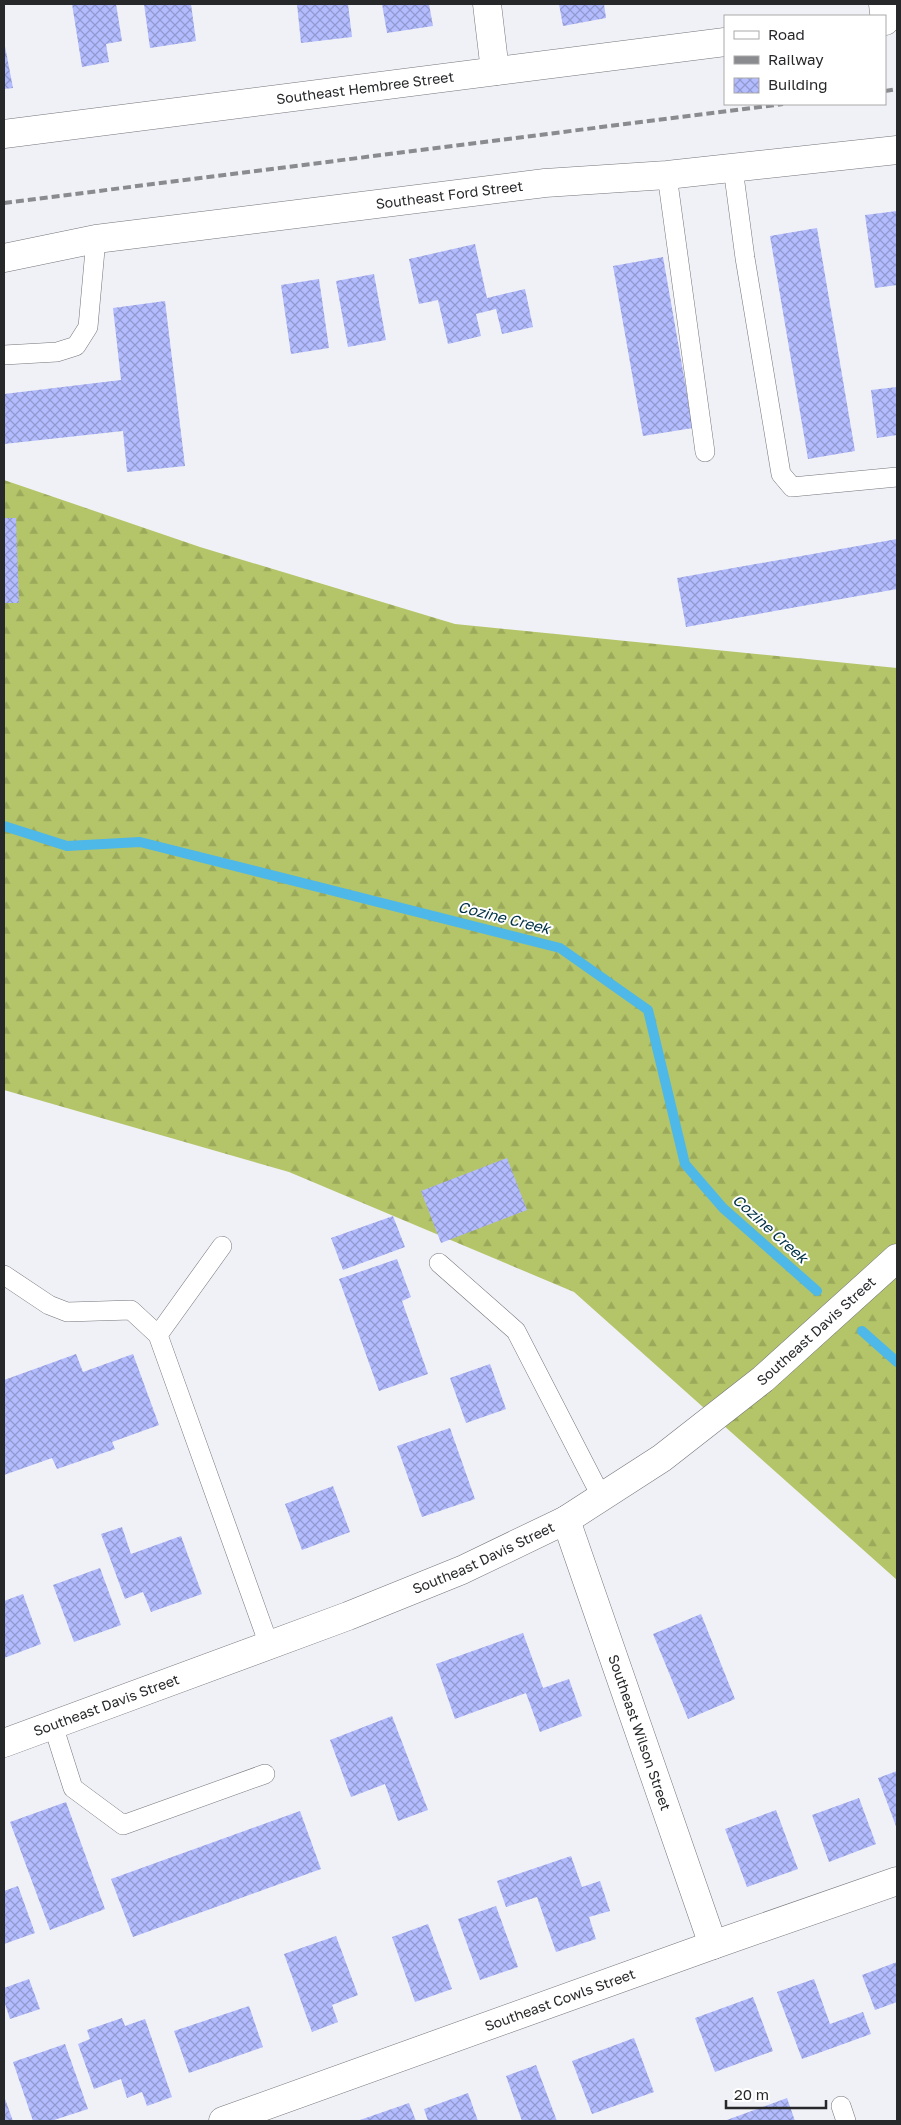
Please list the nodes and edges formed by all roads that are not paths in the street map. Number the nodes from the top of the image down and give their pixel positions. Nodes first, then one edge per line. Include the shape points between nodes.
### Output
1 (487, 4) edge
2 (724, 42) edge
3 (495, 71) junction
4 (4, 134) edge
5 (897, 150) edge
6 (732, 168) junction
7 (667, 175) junction
8 (96, 239) junction
9 (4, 258) edge
10 (4, 355) edge
11 (705, 452) dead end
12 (897, 477) edge
13 (222, 1246) dead end
14 (897, 1258) edge
15 (439, 1263) dead end
16 (4, 1274) edge
17 (158, 1334) junction
18 (601, 1496) junction
19 (566, 1520) junction
20 (268, 1646) junction
21 (53, 1725) junction
22 (4, 1743) edge
23 (265, 1774) dead end
24 (897, 1881) edge
25 (713, 1945) junction
26 (223, 2121) edge

1 - 3 street
2 - 3 street, Southeast Hembree Street
3 - 4 street, Southeast Hembree Street
5 - 6 street, Southeast Ford Street
6 - 7 street, Southeast Ford Street
6 - 12 lane via 781,474 792,487
7 - 8 street, Southeast Ford Street via 545,183
7 - 11 lane
8 - 9 street, Southeast Ford Street
8 - 10 lane via 88,327 76,346 57,352
13 - 17 lane
14 - 18 street, Southeast Davis Street via 764,1380 662,1458
15 - 18 lane via 516,1331
16 - 17 lane via 49,1306 68,1312 131,1310
17 - 20 lane
18 - 19 street, Southeast Davis Street
19 - 20 street, Southeast Davis Street via 462,1570
19 - 25 street, Southeast Wilson Street
20 - 21 street, Southeast Davis Street
21 - 22 street, Southeast Davis Street
21 - 23 lane via 73,1788 123,1825
24 - 25 street, Southeast Cowls Street
25 - 26 street, Southeast Cowls Street

